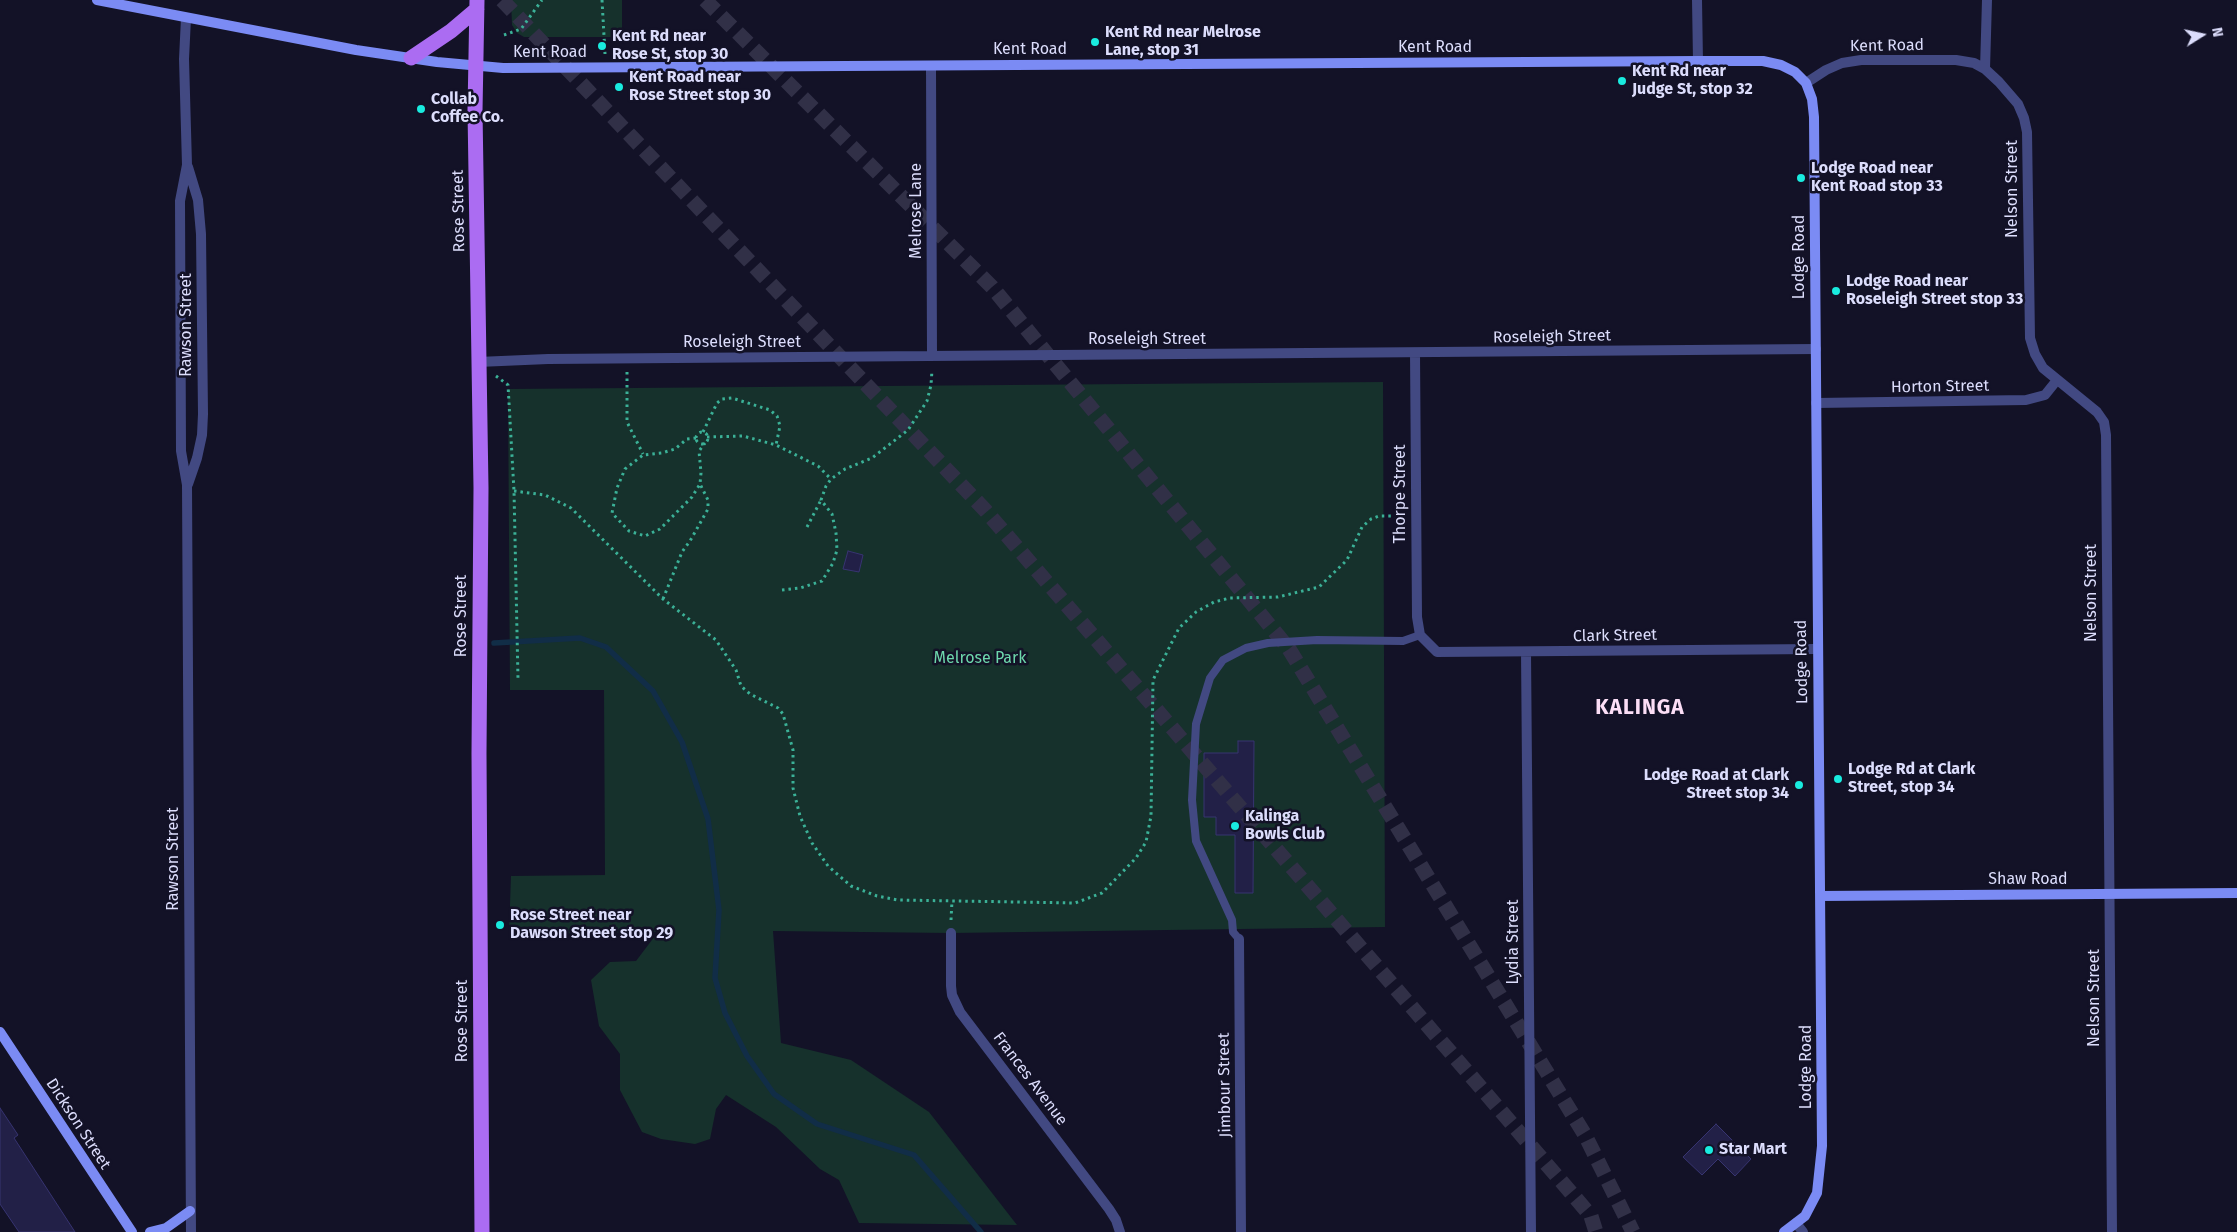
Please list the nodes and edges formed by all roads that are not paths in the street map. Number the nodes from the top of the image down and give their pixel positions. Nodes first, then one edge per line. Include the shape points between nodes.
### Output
1 (98, 0) edge
2 (1698, 0) edge
3 (1987, 0) edge
4 (477, 5) edge
5 (186, 18) junction
6 (411, 58) junction
7 (1698, 61) junction
8 (476, 66) junction
9 (931, 66) junction
10 (1985, 69) junction
11 (1806, 83) junction
12 (187, 165) junction
13 (1816, 349) junction
14 (1415, 353) junction
15 (932, 356) junction
16 (478, 362) junction
17 (2057, 380) junction
18 (1816, 403) junction
19 (187, 485) junction
20 (1420, 635) junction
21 (1816, 649) junction
22 (1526, 652) junction
23 (2237, 893) edge
24 (2110, 894) junction
25 (1820, 896) junction
26 (951, 933) road end
27 (1239, 939) joint
28 (0, 1032) edge
29 (190, 1211) junction
30 (1796, 1223) junction
31 (132, 1232) edge
32 (150, 1232) edge
33 (191, 1232) edge
34 (482, 1232) edge
35 (1120, 1232) edge
36 (1241, 1232) edge
37 (1531, 1232) edge
38 (1784, 1232) edge
39 (1803, 1232) edge
40 (2112, 1232) edge

1 - 5 street, Kent Road
2 - 7 street
3 - 10 street
4 - 6 main road via 451,31
4 - 8 main road, Rose Street
5 - 6 street, Kent Road
5 - 12 street, Rawson Street
6 - 8 street, Kent Road
7 - 9 street, Kent Road
7 - 11 street, Kent Road via 1763,61 1795,72
8 - 9 street, Kent Road
8 - 16 main road, Rose Street
9 - 15 street, Melrose Lane
10 - 11 street, Kent Road via 1956,60 1861,60 1842,63
10 - 17 street, Nelson Street via 2018,104 2028,132 2030,338 2043,368
11 - 13 street, Lodge Road via 1814,117
12 - 19 street, Rawson Street via 180,211 181,451
12 - 19 street, Rawson Street via 198,200 201,234 202,404 200,443
13 - 14 street, Roseleigh Street
13 - 18 street, Lodge Road
14 - 15 street, Roseleigh Street
14 - 20 street, Thorpe Street via 1417,617
15 - 16 street, Roseleigh Street
16 - 34 main road, Rose Street
17 - 18 street, Horton Street via 2045,395 2026,400
17 - 24 street, Nelson Street via 2098,412 2106,435
18 - 21 street, Lodge Road
19 - 29 street, Rawson Street
20 - 22 street, Clark Street via 1437,652
20 - 27 lane via 1403,641 1268,643 1246,648 1223,660 1210,678 1196,724 1192,800 1196,841 1232,920 1233,932
21 - 22 street, Clark Street
21 - 25 street, Lodge Road
22 - 37 street, Lydia Street
23 - 24 street, Shaw Road
24 - 25 street, Shaw Road
24 - 40 street, Nelson Street
25 - 30 street, Lodge Road via 1822,1146 1816,1193 1805,1216
26 - 35 street, Frances Avenue via 952,995 960,1012 1109,1209
27 - 36 street, Jimbour Street
28 - 31 street, Dickson Street
29 - 32 street via 166,1228
29 - 33 street, Rawson Street
30 - 38 street, Lodge Road
30 - 39 street

